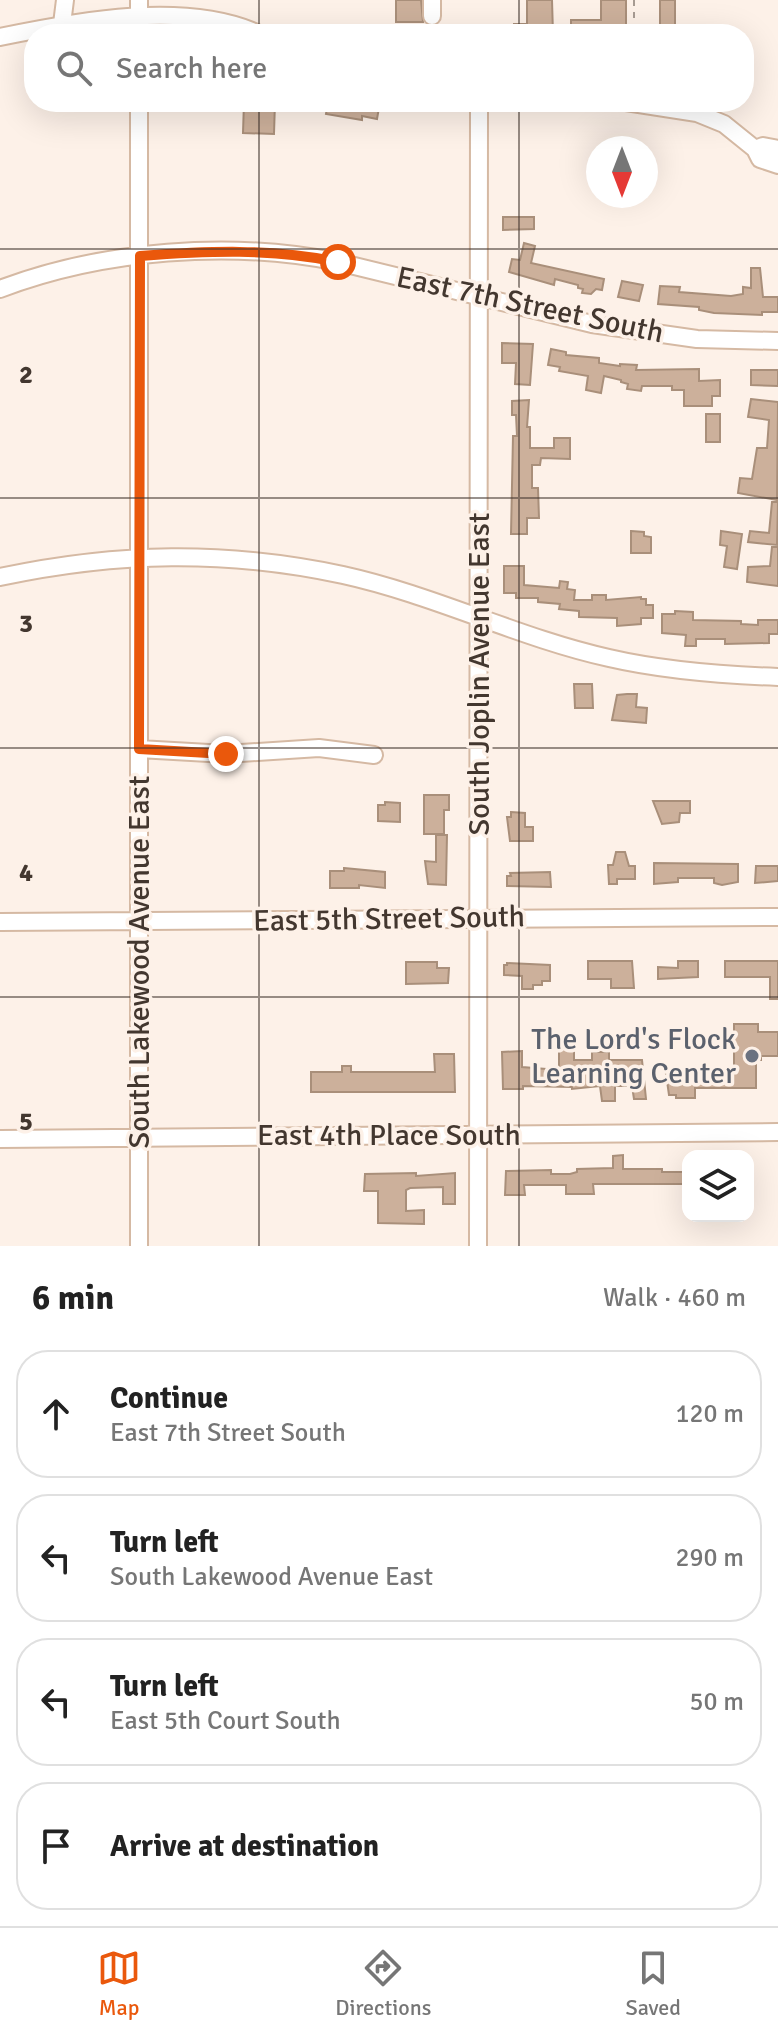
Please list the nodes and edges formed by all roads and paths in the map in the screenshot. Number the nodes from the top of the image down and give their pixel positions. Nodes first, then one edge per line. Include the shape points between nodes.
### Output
1 (65, 0) edge
2 (634, 0) edge
3 (139, 8) edge
4 (62, 24) joint
5 (239, 24) edge
6 (634, 24) edge
7 (24, 32) edge
8 (0, 37) edge
9 (139, 112) edge
10 (479, 112) edge
11 (690, 112) edge
12 (755, 149) junction
13 (778, 149) edge
14 (778, 165) edge
15 (140, 256) junction
16 (0, 289) edge
17 (478, 296) junction
18 (778, 341) edge
19 (139, 557) junction
20 (0, 577) edge
21 (477, 615) junction
22 (778, 677) edge
23 (139, 749) junction
24 (374, 755) dead end
25 (478, 917) junction
26 (778, 917) edge
27 (139, 921) junction
28 (0, 922) edge
29 (778, 1132) edge
30 (478, 1135) junction
31 (140, 1137) junction
32 (0, 1139) edge
33 (139, 1246) edge
34 (478, 1246) edge

1 - 4 street
2 - 6 path
3 - 4 street
3 - 5 street
7 - 8 street
9 - 15 street, South Lakewood Avenue East
10 - 17 street, South Joplin Avenue East
11 - 12 street via 724,124
12 - 13 street
12 - 14 street via 760,159
15 - 16 street, East 7th Street South via 76,266
15 - 17 street, East 7th Street South via 240,250 305,255
15 - 19 street, South Lakewood Avenue East
17 - 18 street, East 7th Street South via 652,334
17 - 21 street, South Joplin Avenue East
19 - 20 street
19 - 21 street via 231,558 345,575
19 - 23 street, South Lakewood Avenue East
21 - 22 street via 609,658 723,676
21 - 25 street, South Joplin Avenue East
23 - 24 street via 226,754 319,748
23 - 27 street, South Lakewood Avenue East
25 - 26 street, East 5th Street South
25 - 27 street, East 5th Street South
25 - 30 street, South Joplin Avenue East
27 - 28 street, East 5th Street South
27 - 31 street, South Lakewood Avenue East
29 - 30 street, East 4th Place South
30 - 31 street, East 4th Place South
30 - 34 street, South Joplin Avenue East
31 - 32 street, East 4th Place South
31 - 33 street, South Lakewood Avenue East

